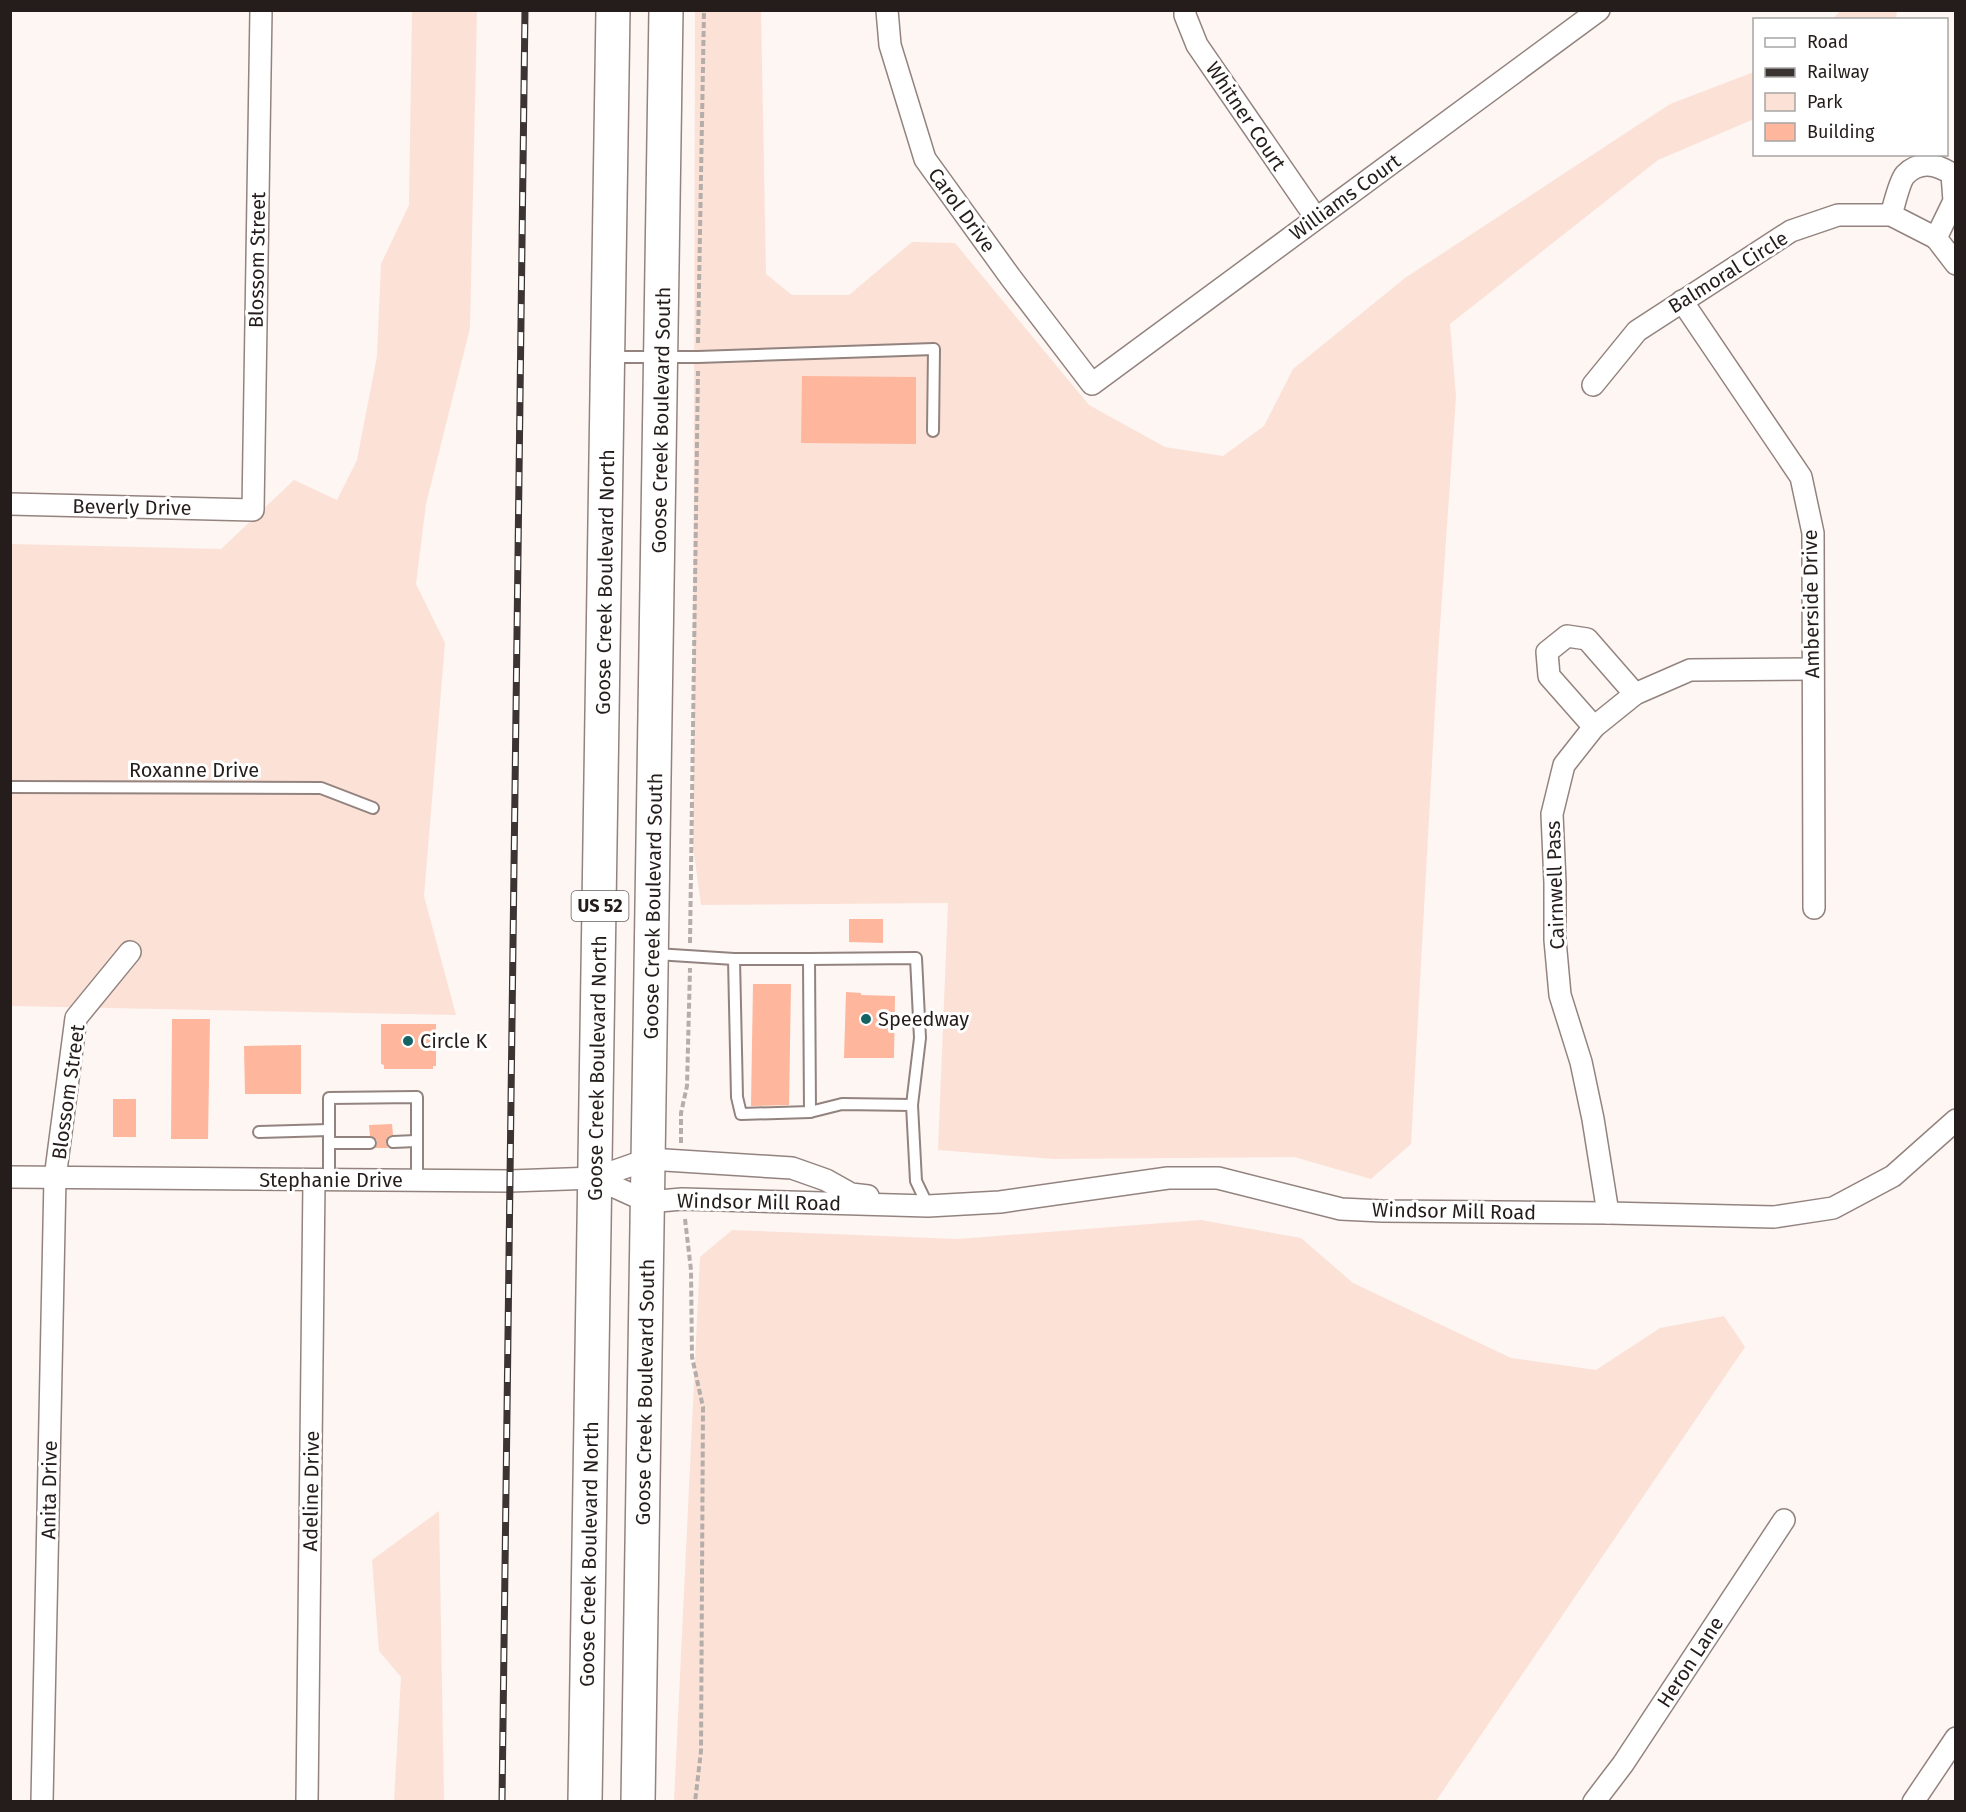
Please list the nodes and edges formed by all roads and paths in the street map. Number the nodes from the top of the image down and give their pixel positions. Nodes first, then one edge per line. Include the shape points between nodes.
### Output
1 (261, 10) edge
2 (613, 10) edge
3 (666, 10) edge
4 (704, 10) edge
5 (887, 10) edge
6 (1185, 10) edge
7 (1599, 10) edge
8 (1891, 216) junction
9 (1316, 218) junction
10 (1936, 238) junction
11 (1956, 264) edge
12 (1682, 301) junction
13 (609, 357) junction
14 (662, 357) junction
15 (698, 357) junction
16 (1092, 384) joint
17 (1593, 385) dead end
18 (933, 431) dead end
19 (10, 504) edge
20 (253, 510) joint
21 (1813, 669) junction
22 (1635, 694) junction
23 (1594, 727) junction
24 (10, 787) edge
25 (373, 808) dead end
26 (1815, 908) dead end
27 (130, 952) dead end
28 (652, 954) junction
29 (690, 955) junction
30 (734, 959) junction
31 (809, 959) junction
32 (912, 1105) junction
33 (810, 1112) junction
34 (1956, 1120) edge
35 (330, 1130) junction
36 (260, 1132) dead end
37 (416, 1141) junction
38 (393, 1142) dead end
39 (329, 1143) junction
40 (370, 1143) dead end
41 (649, 1159) junction
42 (681, 1161) junction
43 (10, 1177) edge
44 (55, 1178) junction
45 (595, 1178) junction
46 (322, 1180) junction
47 (417, 1180) junction
48 (682, 1199) junction
49 (648, 1202) junction
50 (928, 1206) junction
51 (1608, 1213) junction
52 (1784, 1520) dead end
53 (1956, 1738) edge
54 (42, 1802) edge
55 (307, 1802) edge
56 (585, 1802) edge
57 (638, 1802) edge
58 (695, 1802) edge
59 (1594, 1802) edge
60 (1913, 1802) edge

1 - 20 street, Blossom Street
2 - 13 highway, Goose Creek Boulevard North / US 52
3 - 14 highway, Goose Creek Boulevard South / US 52
4 - 15 path
5 - 16 street, Carol Drive via 890,45 925,159
6 - 9 street, Whitner Court via 1197,45
7 - 9 street, Williams Court
8 - 10 street, Balmoral Circle
8 - 10 street via 1904,176 1922,165 1939,166 1952,174 1954,201
8 - 12 street, Balmoral Circle via 1838,215 1791,231
9 - 16 street, Williams Court
10 - 11 street
12 - 17 street, Balmoral Circle via 1637,331
12 - 21 street, Amberside Drive via 1801,477 1813,533
13 - 14 lane
13 - 45 highway, Goose Creek Boulevard North / US 52
14 - 15 lane
14 - 28 highway, Goose Creek Boulevard South / US 52
15 - 18 lane via 934,349
15 - 29 path
19 - 20 street, Beverly Drive
21 - 22 street, Cairnwell Pass via 1690,670
21 - 26 street, Amberside Drive
22 - 23 street, Cairnwell Pass
22 - 23 street via 1587,639 1567,636 1560,641 1547,652 1549,676
23 - 51 street, Cairnwell Pass via 1564,765 1552,814 1560,995 1581,1062
24 - 25 lane, Roxanne Drive via 321,789
27 - 44 street, Blossom Street via 76,1018
28 - 29 lane
28 - 41 highway, Goose Creek Boulevard South / US 52
29 - 30 lane
29 - 42 path
30 - 31 lane
30 - 33 lane via 737,1097 741,1114
31 - 32 lane via 916,958 920,1038
31 - 33 lane
32 - 33 lane via 842,1104
32 - 50 lane via 916,1181
34 - 51 street, Windsor Mill Road via 1893,1176 1833,1208 1774,1218
35 - 36 lane
35 - 37 lane via 329,1098 417,1097
35 - 39 lane
37 - 38 lane
37 - 47 lane
39 - 40 lane
39 - 46 lane
41 - 42 street, Windsor Mill Road
41 - 45 street, Stephanie Drive
41 - 49 highway, Goose Creek Boulevard South / US 52
42 - 50 street, Windsor Mill Road via 792,1168 851,1194
43 - 44 street, Stephanie Drive
44 - 46 street, Stephanie Drive
44 - 54 street, Anita Drive
45 - 47 street, Stephanie Drive
45 - 49 street, Windsor Mill Road
45 - 56 highway, Goose Creek Boulevard North / US 52
46 - 47 street, Stephanie Drive
46 - 55 street, Adeline Drive
48 - 49 street, Windsor Mill Road
48 - 50 street, Windsor Mill Road
48 - 58 path via 691,1270 692,1357 703,1407 701,1751
49 - 57 highway, Goose Creek Boulevard South / US 52
50 - 51 street, Windsor Mill Road via 1010,1200 1168,1178 1218,1178 1341,1209
52 - 59 street, Heron Lane
53 - 60 street

